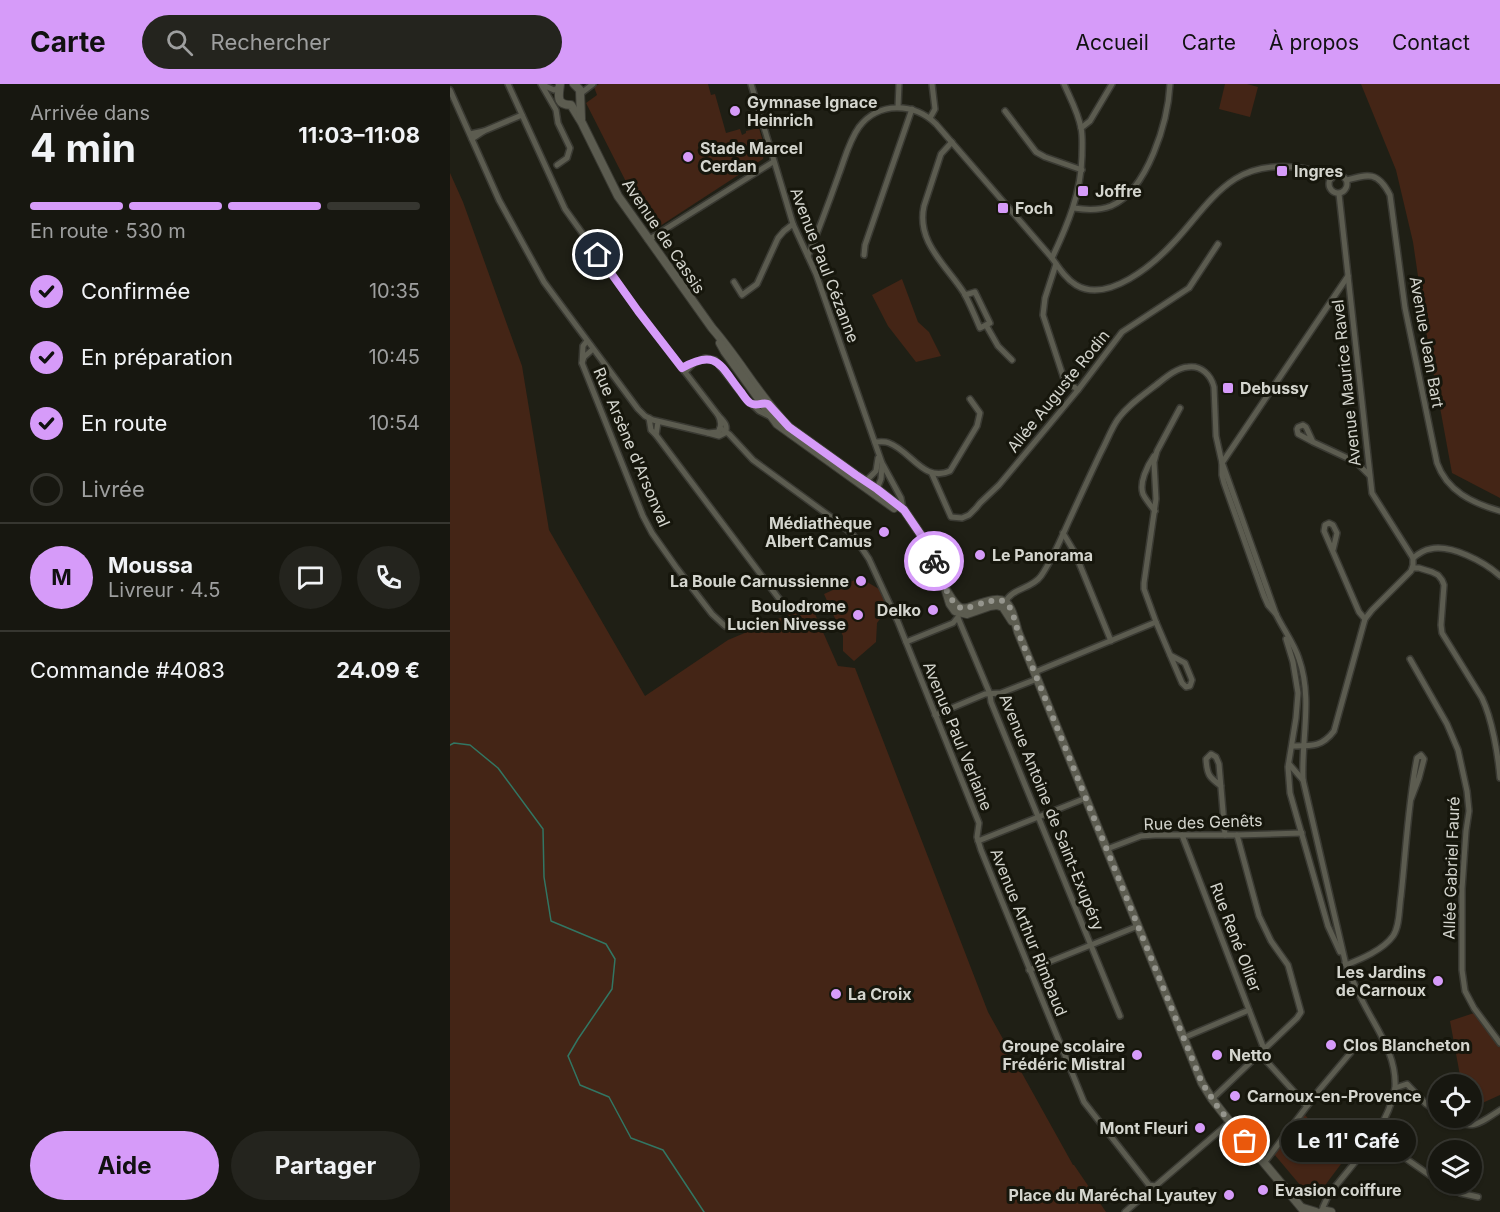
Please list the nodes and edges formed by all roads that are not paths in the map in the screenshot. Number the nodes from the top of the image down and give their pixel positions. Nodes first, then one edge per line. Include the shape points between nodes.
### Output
1 (508, 84) edge
2 (542, 84) edge
3 (575, 84) edge
4 (593, 84) edge
5 (751, 84) edge
6 (900, 84) edge
7 (932, 84) edge
8 (1064, 84) edge
9 (1112, 84) edge
10 (1170, 84) edge
11 (560, 86) edge
12 (450, 90) edge
13 (580, 96) junction
14 (550, 101) junction
15 (568, 105) junction
16 (898, 107) junction
17 (555, 109) junction
18 (912, 109) junction
19 (935, 109) junction
20 (1005, 111) dead end
21 (522, 115) junction
22 (930, 118) junction
23 (582, 123) junction
24 (936, 123) junction
25 (1081, 128) junction
26 (471, 136) junction
27 (952, 142) junction
28 (773, 162) junction
29 (547, 170) junction
30 (1082, 171) junction
31 (1332, 178) junction
32 (1347, 180) junction
33 (1339, 194) junction
34 (1074, 208) junction
35 (792, 224) junction
36 (648, 240) junction
37 (1218, 244) dead end
38 (864, 255) dead end
39 (808, 256) junction
40 (1052, 258) junction
41 (1056, 264) junction
42 (1348, 276) junction
43 (735, 282) dead end
44 (965, 295) junction
45 (986, 325) junction
46 (712, 328) junction
47 (587, 341) junction
48 (593, 349) junction
49 (1012, 360) dead end
50 (582, 363) junction
51 (684, 370) junction
52 (1078, 390) junction
53 (970, 399) dead end
54 (761, 403) junction
55 (752, 405) junction
56 (770, 405) junction
57 (1180, 408) dead end
58 (772, 417) junction
59 (649, 418) junction
60 (658, 422) junction
61 (723, 430) junction
62 (656, 435) junction
63 (1313, 441) dead end
64 (875, 442) junction
65 (1157, 451) junction
66 (879, 453) junction
67 (1367, 454) junction
68 (1356, 462) junction
69 (1222, 463) junction
70 (882, 464) junction
71 (932, 474) junction
72 (1369, 476) junction
73 (864, 484) junction
74 (875, 491) junction
75 (904, 510) junction
76 (1155, 511) junction
77 (1500, 511) edge
78 (909, 519) junction
79 (1063, 533) junction
80 (1333, 550) dead end
81 (1413, 558) junction
82 (1413, 568) junction
83 (1500, 576) edge
84 (783, 604) dead end
85 (1004, 605) junction
86 (960, 613) junction
87 (1365, 619) junction
88 (1156, 622) junction
89 (725, 626) dead end
90 (1283, 629) junction
91 (1111, 641) junction
92 (906, 642) junction
93 (1170, 655) junction
94 (1410, 659) dead end
95 (1036, 675) junction
96 (991, 691) junction
97 (935, 715) junction
98 (1292, 746) junction
99 (1304, 746) junction
100 (1289, 764) junction
101 (1500, 778) edge
102 (1304, 780) junction
103 (1221, 786) junction
104 (1086, 798) junction
105 (1411, 799) junction
106 (1038, 817) junction
107 (979, 823) junction
108 (1302, 832) junction
109 (1182, 835) junction
110 (1225, 835) junction
111 (1237, 835) junction
112 (985, 838) junction
113 (978, 841) junction
114 (1107, 849) junction
115 (1335, 923) junction
116 (1138, 926) junction
117 (1328, 928) junction
118 (1091, 945) junction
119 (1346, 965) junction
120 (1029, 970) junction
121 (1249, 1010) junction
122 (1120, 1016) dead end
123 (1184, 1038) junction
124 (1500, 1043) edge
125 (1352, 1051) dead end
126 (1262, 1052) junction
127 (1395, 1088) junction
128 (1212, 1099) junction
129 (1428, 1105) edge
130 (1307, 1106) junction
131 (1500, 1110) edge
132 (1482, 1120) edge
133 (1230, 1122) junction
134 (1375, 1137) junction
135 (1264, 1163) junction
136 (1428, 1174) edge
137 (1151, 1188) junction
138 (1464, 1194) edge
139 (1328, 1196) junction
140 (1478, 1197) dead end
141 (1304, 1210) edge
142 (1125, 1212) edge
143 (1316, 1212) edge
144 (1322, 1212) edge
145 (1330, 1212) edge

1 - 21 street, Avenue Paul Verlaine
2 - 11 street
2 - 14 street
3 - 13 main road, Avenue de Cassis
4 - 13 street
5 - 28 street, Avenue Paul Cézanne
6 - 16 street
7 - 19 street
8 - 25 street
9 - 25 street via 1090,121
10 - 34 street via 1164,124 1135,187 1112,205
11 - 14 street
11 - 15 main road, Avenue de Cassis via 558,97
12 - 26 street
13 - 15 main road via 575,104
13 - 23 main road, Avenue de Cassis
14 - 17 street
15 - 17 street
15 - 23 main road, Avenue de Cassis
16 - 18 street
16 - 39 street via 866,119 854,135
17 - 29 street via 570,148 567,158
18 - 22 street
18 - 38 street via 864,245
19 - 22 street
19 - 24 street
20 - 30 street via 1036,152
21 - 26 street
21 - 29 street, Avenue Paul Verlaine
22 - 24 street
23 - 36 main road, Avenue de Cassis via 618,196
24 - 27 street
25 - 30 street
26 - 47 street via 535,267
27 - 40 street
27 - 44 street via 941,154 922,221 930,245
28 - 35 street, Avenue Paul Cézanne
28 - 36 street
29 - 51 street, Avenue Paul Verlaine via 565,209
30 - 34 street
31 - 32 street via 1341,175
31 - 33 street via 1329,187
31 - 41 street via 1304,168 1279,167 1242,175 1219,191 1154,261 1111,288 1082,288
32 - 33 street via 1347,189
32 - 77 street, Avenue Jean Bart via 1371,176 1382,182 1390,195 1405,308 1440,473 1468,498
33 - 42 street, Avenue Maurice Ravel
34 - 40 street
35 - 39 street, Avenue Paul Cézanne
35 - 43 street via 778,238 757,284 742,295
36 - 46 main road, Avenue de Cassis
37 - 52 street, Allée Auguste Rodin via 1189,288 1122,332
39 - 64 street, Avenue Paul Cézanne
40 - 41 street
41 - 52 street via 1043,315 1064,379
42 - 67 street, Avenue Maurice Ravel
42 - 69 street
44 - 45 street via 980,328
44 - 45 street via 975,292 990,323
45 - 49 street
46 - 54 main road, Avenue de Cassis
46 - 56 main road, Avenue de Cassis
47 - 48 street
47 - 50 street, Rue Arsène d'Arsonval
48 - 50 street, Rue Arsène d'Arsonval
48 - 59 street
50 - 89 street, Rue Arsène d'Arsonval via 652,533
51 - 55 street via 705,358 715,360
51 - 61 street, Avenue Paul Verlaine via 726,425
52 - 71 street, Allée Auguste Rodin via 969,515 951,517
53 - 71 street via 980,413 977,426 950,471
54 - 55 street
54 - 56 street
54 - 58 main road, Avenue de Cassis
55 - 58 street
56 - 73 main road, Avenue de Cassis via 789,427
57 - 65 street
58 - 73 main road, Avenue de Cassis via 782,428
59 - 60 street
59 - 62 street
60 - 61 street via 718,436
60 - 62 street
61 - 92 street, Avenue Paul Verlaine via 753,460 847,529 861,545
62 - 84 street
63 - 68 street
64 - 66 street, Avenue Paul Cézanne
64 - 71 street via 891,443
65 - 76 street
65 - 76 street via 1148,466 1142,492
66 - 70 street, Avenue Paul Cézanne
66 - 73 street via 876,471
67 - 68 street
67 - 72 street, Avenue Maurice Ravel
68 - 72 street
69 - 79 street via 1212,380 1202,370 1185,367 1138,399 1119,419
69 - 90 street
70 - 74 street, Avenue Paul Cézanne
70 - 75 street, Avenue Paul Cézanne
72 - 81 street, Avenue Maurice Ravel via 1372,493
73 - 74 main road, Avenue de Cassis
74 - 75 main road, Avenue de Cassis
74 - 78 main road, Avenue de Cassis
75 - 78 main road, Avenue de Cassis
76 - 88 street via 1144,590
78 - 86 main road, Avenue de Cassis via 928,548 950,604
79 - 85 street via 1040,578 1011,595
79 - 91 street
80 - 87 street
81 - 82 street
81 - 83 street via 1431,548 1456,551
82 - 87 street
82 - 101 street via 1438,575 1444,585 1442,633 1488,710
85 - 86 main road via 1000,600 992,600
85 - 95 main road via 1011,608
86 - 92 street via 953,623
86 - 96 street, Avenue Antoine de Saint-Exupéry
87 - 99 street via 1334,731 1327,741
88 - 91 street
88 - 93 street
90 - 98 street via 1298,693
90 - 99 street via 1303,672
91 - 95 street
92 - 97 street, Avenue Paul Verlaine
93 - 93 street via 1185,663 1192,680 1190,686 1183,686
94 - 124 street, Allée Gabriel Fauré via 1458,750 1469,811 1462,889 1465,991
95 - 96 street via 1001,693
95 - 104 main road
96 - 97 street
96 - 106 street, Avenue Antoine de Saint-Exupéry via 991,702
97 - 107 street, Avenue Paul Verlaine
98 - 99 street
98 - 100 street
99 - 102 street
100 - 102 street
100 - 108 street via 1290,793
102 - 115 street
103 - 103 street via 1218,759 1211,754 1206,759 1207,774
103 - 110 street
104 - 106 street
104 - 114 main road
105 - 105 street via 1417,758 1421,755 1424,759
105 - 119 street via 1396,931 1387,942
106 - 112 street
106 - 118 street, Avenue Antoine de Saint-Exupéry
107 - 112 street, Avenue Arthur Rimbaud
107 - 113 street, Avenue Paul Verlaine
108 - 111 street, Rue des Genêts
108 - 117 street
109 - 110 street, Rue des Genêts
109 - 114 street, Rue des Genêts via 1141,836
109 - 121 street, Rue René Ollier
110 - 111 street, Rue des Genêts
111 - 126 street via 1259,916 1288,965 1301,1008 1300,1015
112 - 113 street
113 - 120 street, Avenue Arthur Rimbaud
114 - 116 main road
115 - 117 street via 1334,929
115 - 119 street
116 - 118 street
116 - 123 main road
117 - 119 street
118 - 120 street
118 - 122 street, Avenue Antoine de Saint-Exupéry
119 - 127 street via 1392,1058
120 - 137 street, Avenue Arthur Rimbaud via 1084,1102
121 - 123 street
121 - 126 street, Rue René Ollier
123 - 128 main road
125 - 130 street
126 - 128 street
126 - 130 street
127 - 129 street via 1407,1084
127 - 134 street
128 - 133 main road
130 - 135 street
131 - 132 street
133 - 135 main road
133 - 137 street
134 - 136 street
134 - 139 street
135 - 141 main road
137 - 142 street
138 - 140 street
139 - 144 street
139 - 145 street
141 - 143 main road
144 - 145 main road

